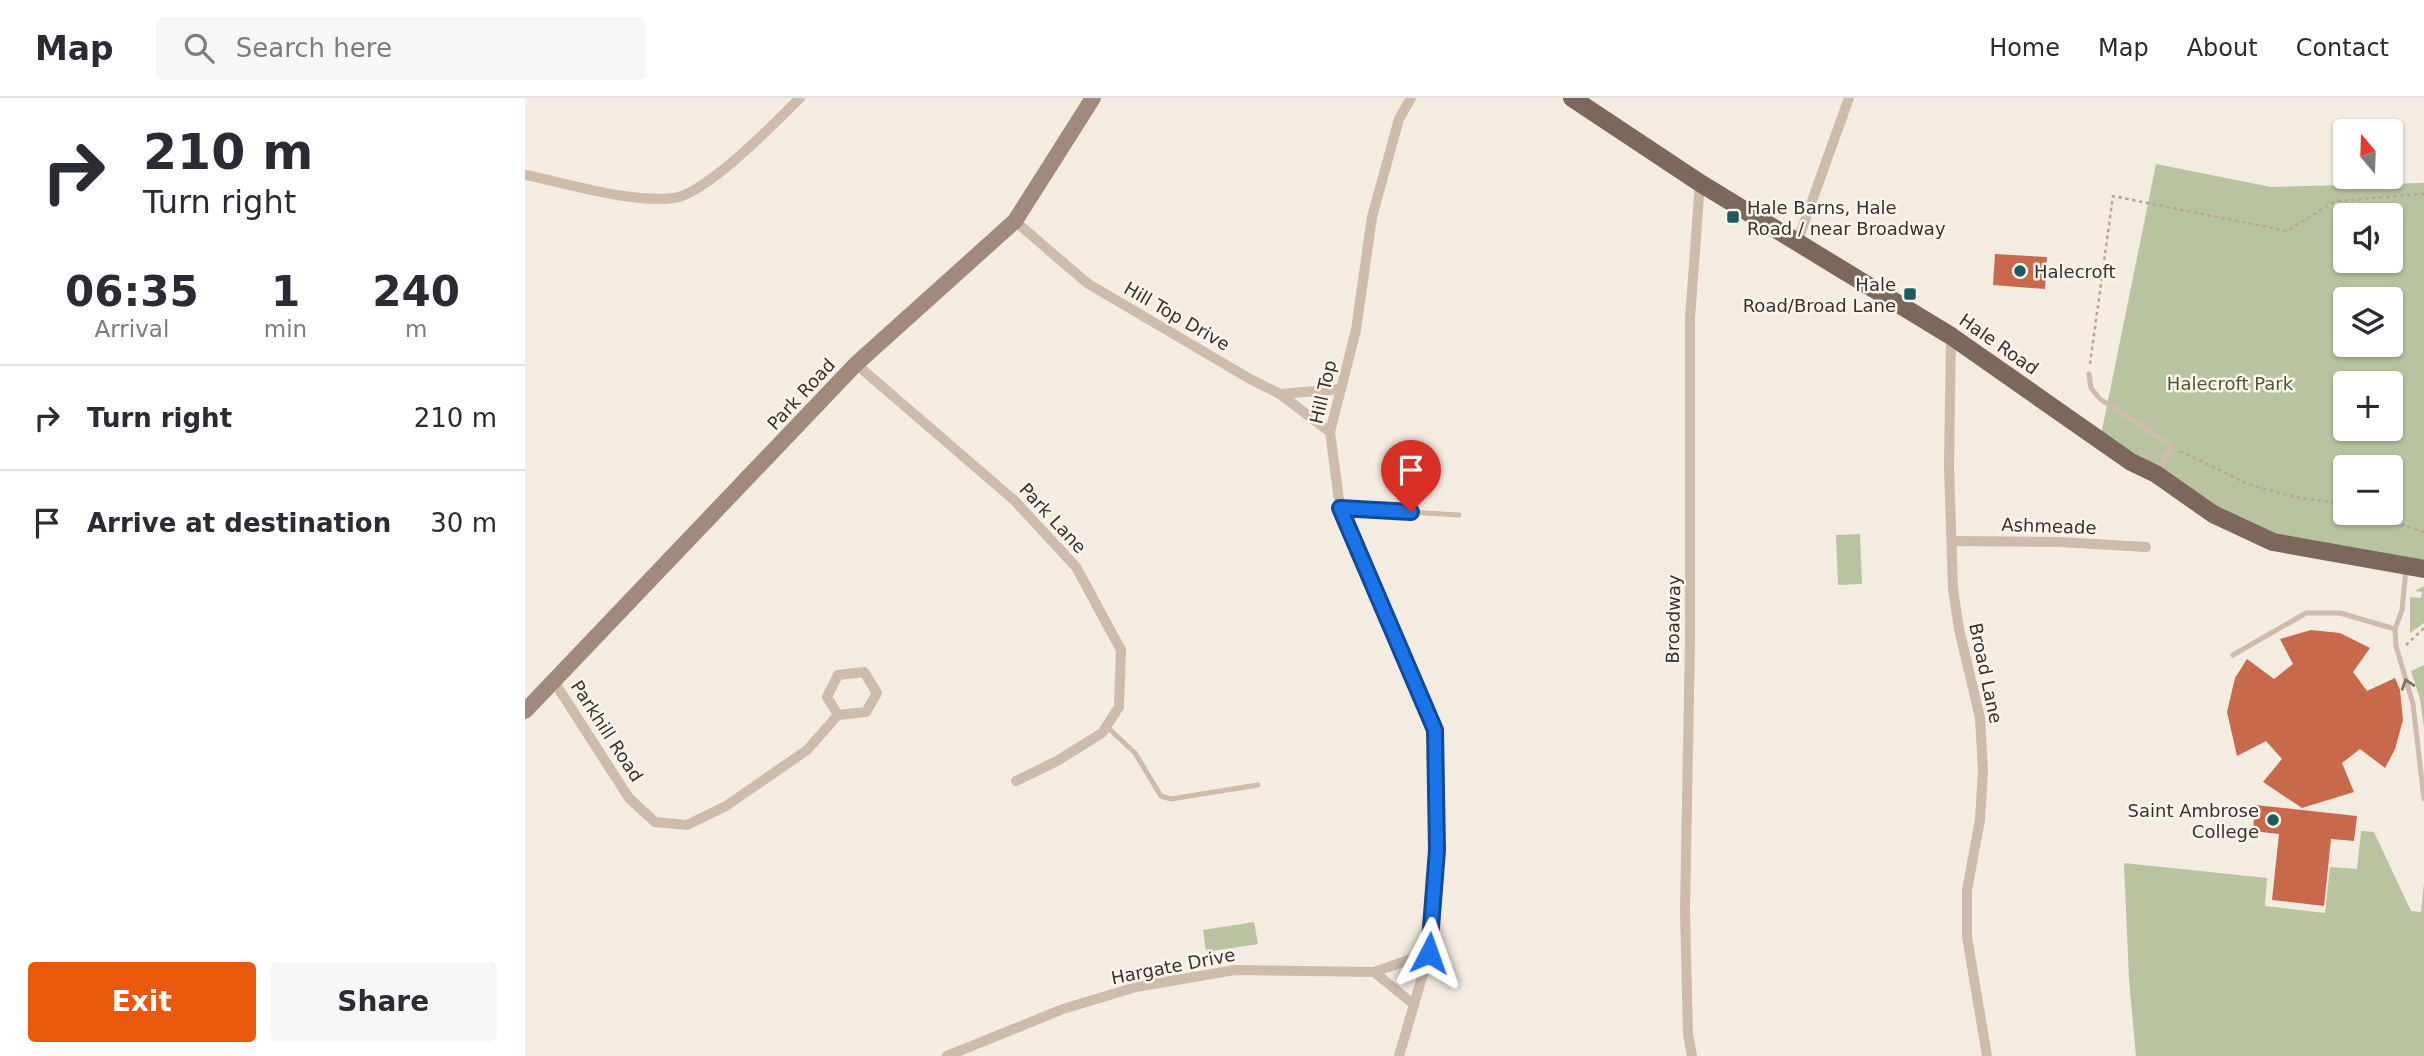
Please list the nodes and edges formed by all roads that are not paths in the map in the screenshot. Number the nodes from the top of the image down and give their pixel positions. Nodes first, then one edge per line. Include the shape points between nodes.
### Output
1 (800, 98) edge
2 (1093, 98) edge
3 (1411, 98) edge
4 (1572, 98) edge
5 (1849, 98) edge
6 (525, 175) edge
7 (1700, 183) junction
8 (1014, 222) junction
9 (1798, 240) junction
10 (1951, 336) junction
11 (856, 364) junction
12 (2089, 374) road end
13 (1340, 389) junction
14 (1280, 394) junction
15 (1330, 432) junction
16 (2156, 474) junction
17 (1340, 508) junction
18 (1459, 515) dead end
19 (1952, 541) junction
20 (2145, 547) dead end
21 (2415, 567) edge
22 (2395, 629) junction
23 (2233, 655) dead end
24 (554, 680) junction
25 (525, 711) edge
26 (838, 715) junction
27 (1106, 726) junction
28 (1016, 781) dead end
29 (1258, 785) dead end
30 (2424, 799) edge
31 (1429, 953) junction
32 (1374, 972) junction
33 (1412, 1003) junction
34 (947, 1056) edge
35 (1399, 1056) edge
36 (1692, 1056) edge
37 (1987, 1056) edge

1 - 6 street via 727,167 677,198 642,198
2 - 8 main road, Park Road
3 - 13 street, Hill Top via 1399,119 1373,217 1356,330
4 - 7 main road, Hale Road
5 - 9 street
7 - 9 main road, Hale Road
7 - 36 street, Broadway via 1690,318 1685,911
8 - 11 main road, Park Road
8 - 14 street, Hill Top Drive via 1087,283
9 - 10 main road, Hale Road
10 - 16 main road, Hale Road
10 - 19 street, Broad Lane
11 - 24 main road, Park Road
11 - 27 street, Park Lane via 1015,501 1076,567 1121,650 1119,707
12 - 16 lane via 2099,399 2172,446
13 - 14 street
13 - 15 street, Hill Top
14 - 15 street, Hill Top Drive
15 - 17 street, Hill Top
16 - 21 main road, Hale Road via 2213,514 2273,542
17 - 18 lane
17 - 31 street, Hill Top via 1435,730 1437,850
19 - 20 street, Ashmeade
19 - 37 street, Broad Lane via 1959,629 1980,718 1983,771 1980,820 1967,890 1967,937
21 - 22 lane
22 - 23 lane via 2340,613 2306,613
30 -> 22 lane via 2413,704
24 - 25 main road, Park Road
24 - 26 street, Parkhill Road via 629,798 655,822 687,825 726,806 807,750
26 - 26 street via 827,697 838,675 864,672 877,693 866,712
27 - 28 street, Park Lane via 1068,754
27 - 29 lane via 1135,753 1161,796 1171,799
31 - 32 street, Hargate Drive
31 - 33 street, Hill Top
32 - 33 street
32 - 34 street, Hargate Drive via 1235,970 1136,987 1063,1009
33 - 35 street, Hill Top

